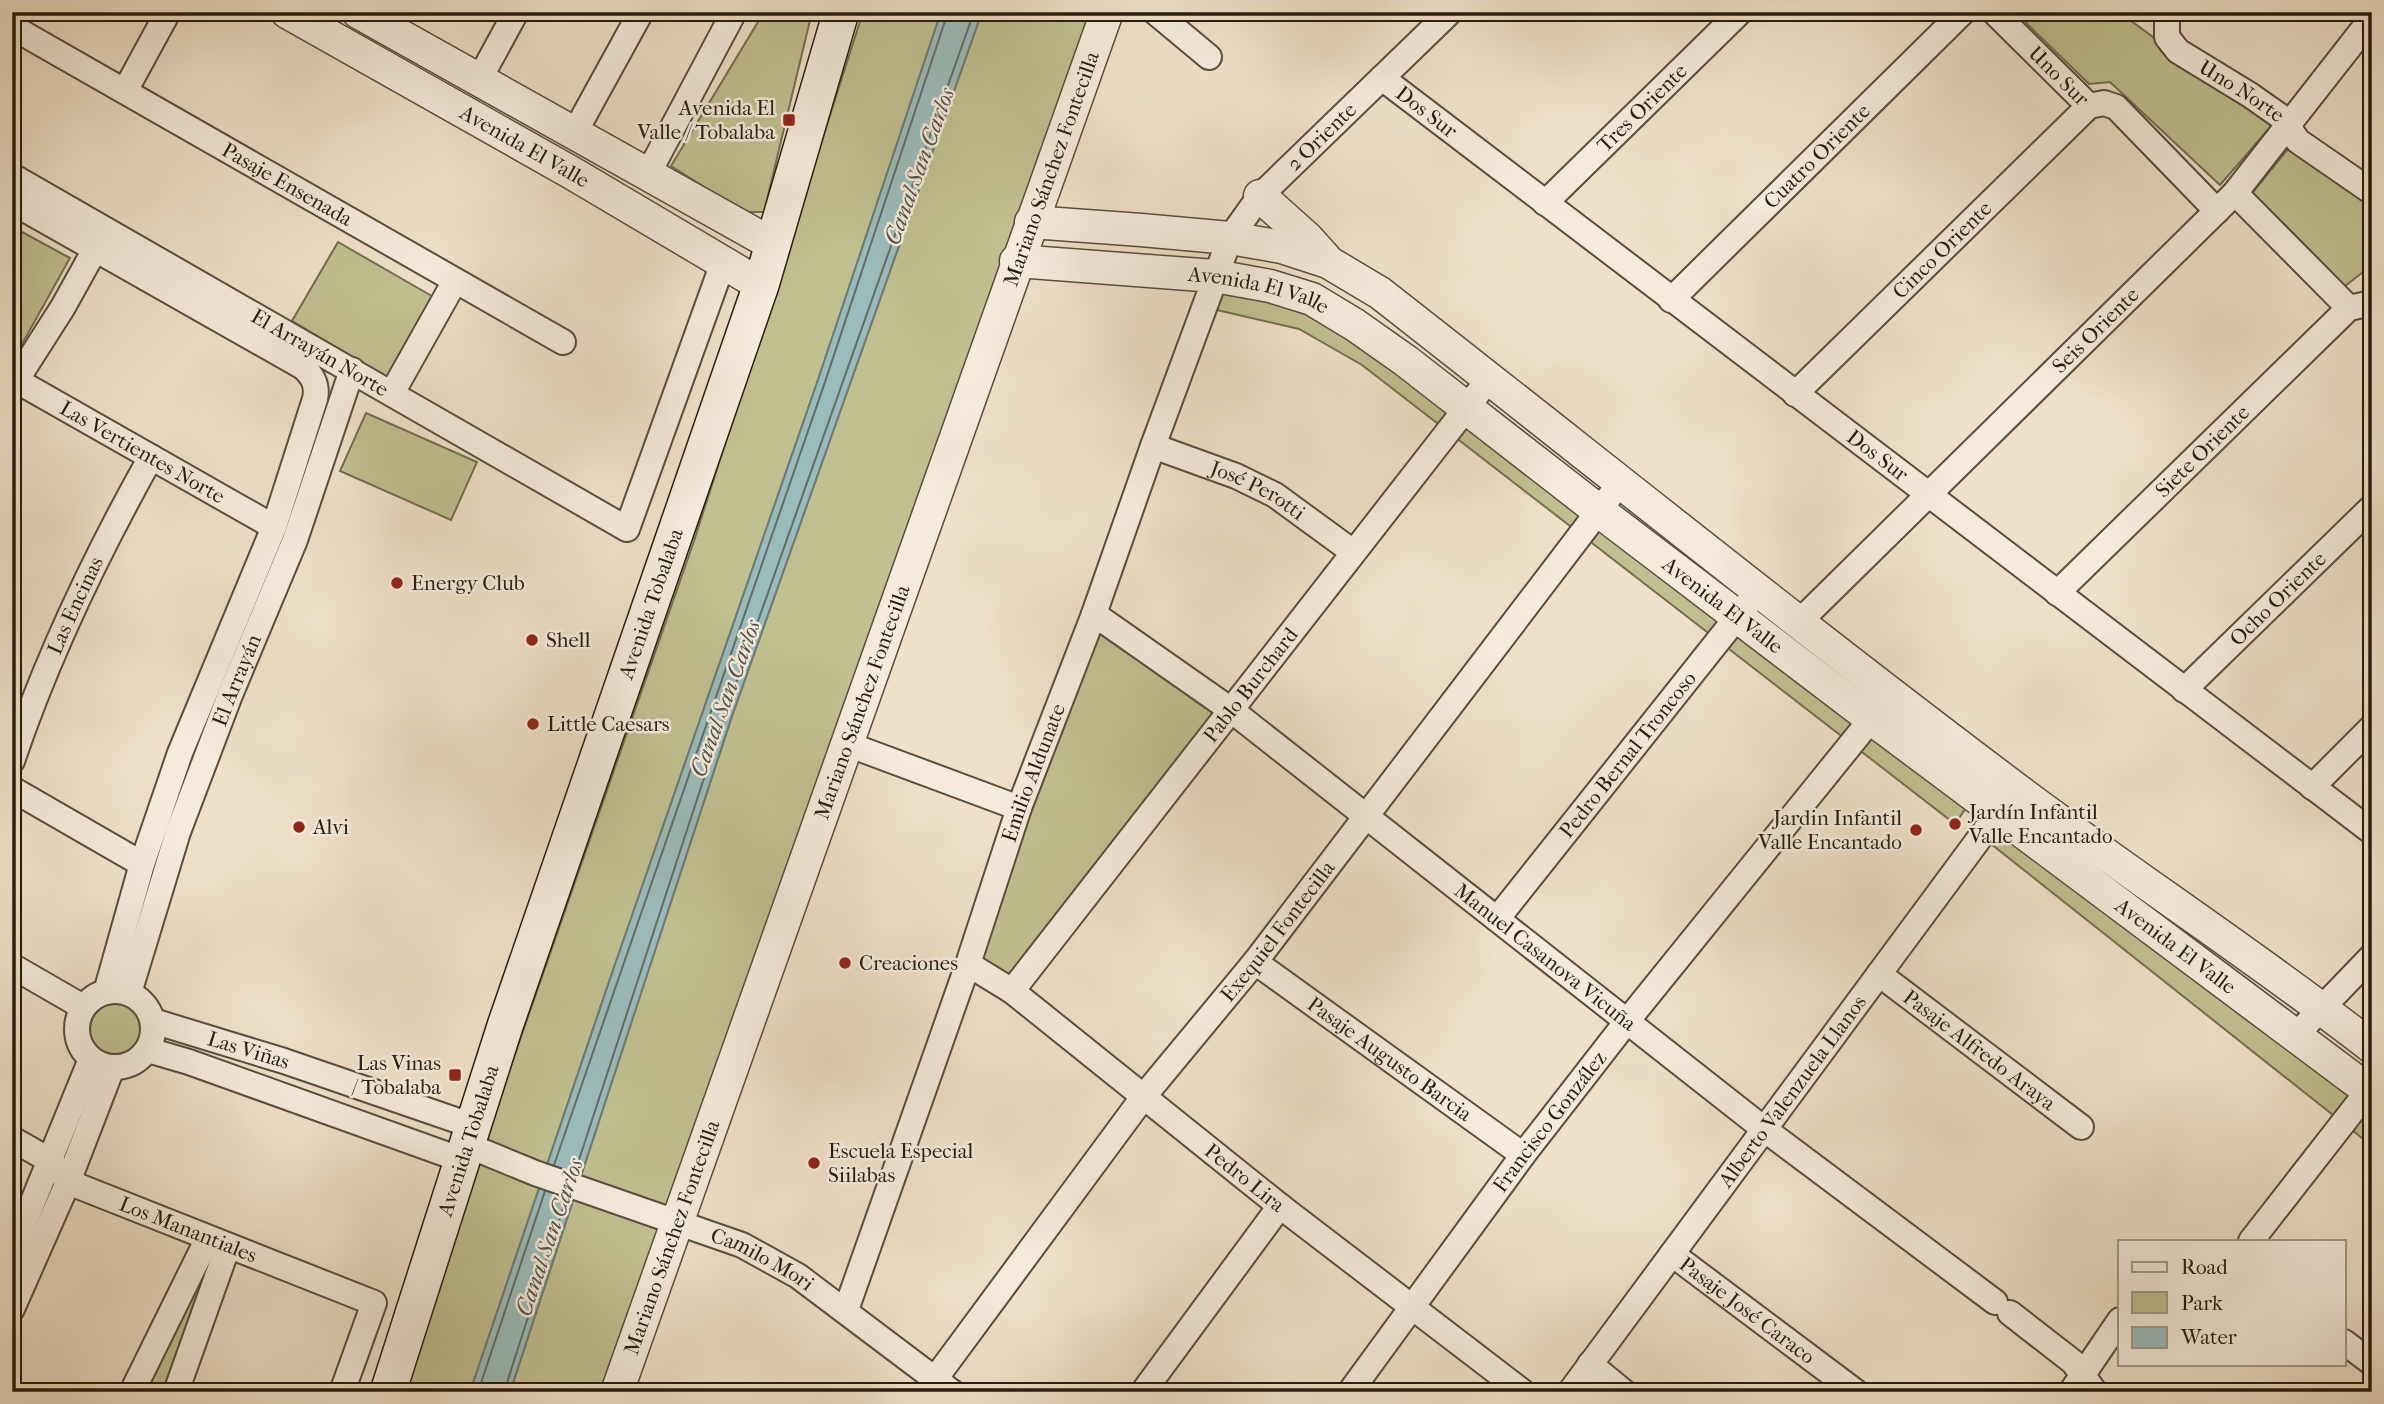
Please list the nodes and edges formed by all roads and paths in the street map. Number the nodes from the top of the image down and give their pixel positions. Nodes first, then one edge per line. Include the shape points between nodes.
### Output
1 (168, 12) edge
2 (287, 12) edge
3 (516, 12) edge
4 (641, 12) edge
5 (734, 12) edge
6 (841, 12) edge
7 (1107, 12) edge
8 (1154, 12) edge
9 (1450, 12) edge
10 (1740, 12) edge
11 (1963, 12) edge
12 (1994, 12) edge
13 (2165, 15) edge
14 (378, 17) edge
15 (2372, 18) edge
16 (12, 27) edge
17 (1209, 57) dead end
18 (1382, 78) junction
19 (479, 80) junction
20 (125, 91) junction
21 (2089, 106) junction
22 (2290, 123) junction
23 (575, 132) junction
24 (617, 156) junction
25 (572, 173) junction
26 (648, 174) junction
27 (12, 176) edge
28 (2372, 192) edge
29 (2235, 193) junction
30 (1260, 197) junction
31 (12, 202) edge
32 (1545, 203) junction
33 (2217, 211) junction
34 (1031, 222) junction
35 (101, 239) junction
36 (1230, 239) junction
37 (774, 245) junction
38 (724, 261) junction
39 (1016, 261) junction
40 (1328, 262) junction
41 (1215, 276) junction
42 (456, 281) junction
43 (761, 285) junction
44 (1671, 300) junction
45 (2360, 305) edge
46 (563, 342) dead end
47 (352, 370) junction
48 (1489, 379) junction
49 (314, 380) joint
50 (14, 382) edge
51 (392, 393) junction
52 (1795, 394) junction
53 (1466, 408) junction
54 (1153, 446) junction
55 (151, 457) junction
56 (1620, 483) junction
57 (1927, 494) junction
58 (2372, 507) edge
59 (1599, 511) junction
60 (274, 527) junction
61 (1353, 552) junction
62 (1758, 590) junction
63 (2057, 593) junction
64 (1094, 614) junction
65 (1738, 616) junction
66 (1799, 622) junction
67 (2184, 690) junction
68 (1891, 694) junction
69 (1231, 710) junction
70 (1872, 719) junction
71 (2372, 727) edge
72 (847, 744) junction
73 (12, 761) edge
74 (2312, 787) junction
75 (12, 789) edge
76 (2007, 800) junction
77 (1019, 808) junction
78 (1366, 817) junction
79 (2372, 832) edge
80 (142, 864) junction
81 (1497, 919) junction
82 (2372, 956) edge
83 (1255, 962) junction
84 (968, 964) junction
85 (12, 966) edge
86 (1879, 974) junction
87 (1012, 991) junction
88 (117, 992) junction
89 (83, 1007) junction
90 (2322, 1008) junction
91 (1628, 1020) junction
92 (153, 1021) junction
93 (2296, 1035) junction
94 (2372, 1047) edge
95 (148, 1050) junction
96 (101, 1063) junction
97 (344, 1083) junction
98 (2370, 1092) edge
99 (1144, 1096) junction
100 (332, 1112) junction
101 (2081, 1127) dead end
102 (1764, 1129) junction
103 (12, 1139) edge
104 (468, 1144) junction
105 (1523, 1155) junction
106 (51, 1161) junction
107 (68, 1182) junction
108 (1280, 1206) junction
109 (676, 1221) junction
110 (2252, 1240) edge
111 (218, 1242) junction
112 (12, 1253) edge
113 (1671, 1254) junction
114 (1412, 1306) junction
115 (12, 1309) edge
116 (846, 1310) junction
117 (2118, 1324) edge
118 (2346, 1344) edge
119 (2372, 1363) edge
120 (1590, 1364) junction
121 (944, 1385) edge
122 (2083, 1386) edge
123 (132, 1392) edge
124 (176, 1392) edge
125 (342, 1392) edge
126 (388, 1392) edge
127 (617, 1392) edge
128 (1143, 1392) edge
129 (1350, 1392) edge
130 (1523, 1392) edge
131 (1570, 1392) edge
132 (1624, 1392) edge
133 (1856, 1392) edge

1 - 20 street
2 - 25 street, Avenida El Valle
3 - 19 street
4 - 23 street
5 - 26 street
6 - 37 main road, Avenida Tobalaba
7 - 34 street, Mariano Sánchez Fontecilla
8 - 17 street
9 - 18 street, 2 Oriente
10 - 32 street, Tres Oriente
11 - 44 street, Cuatro Oriente
12 - 21 street, Uno Sur
13 - 22 street, Uno Norte via 2167,37 2178,51
14 - 19 street, Avenida El Valle
15 - 22 street, Seis Oriente
16 - 20 street, Pasaje Ensenada
18 - 30 street, 2 Oriente
18 - 32 street, Dos Sur
19 - 23 street, Avenida El Valle
20 - 42 street, Pasaje Ensenada
21 - 33 street, Uno Sur via 2104,103 2116,107
21 - 52 street, Cinco Oriente
22 - 28 street, Uno Norte via 2298,141
22 - 29 street, Seis Oriente
23 - 24 street, Avenida El Valle
24 - 25 street via 602,175 587,178
24 - 26 street, Avenida El Valle
25 - 38 street, Avenida El Valle
26 - 37 street, Avenida El Valle
27 - 35 street, El Arrayán Norte
29 - 33 street, Seis Oriente
29 - 45 street
30 - 36 street, 2 Oriente
30 - 40 street
31 - 35 street, El Arrayán Norte
32 - 44 street, Dos Sur
33 - 57 street, Seis Oriente
34 - 36 street, Avenida El Valle
34 - 39 street, Mariano Sánchez Fontecilla
35 - 47 street, El Arrayán Norte
35 - 49 street, El Arrayán Norte via 303,367
35 - 50 street
36 - 40 street, Avenida El Valle via 1282,247
36 - 41 street, Emilio Aldunate
37 - 43 main road, Avenida Tobalaba
38 - 43 street, Avenida El Valle
38 - 51 street, El Arrayán Norte via 627,529
39 - 41 street, Avenida El Valle
39 - 72 street, Mariano Sánchez Fontecilla
40 - 48 street, Avenida El Valle via 1380,293
41 - 53 street, Avenida El Valle via 1312,299 1406,361
41 - 54 street, Emilio Aldunate
42 - 46 street, Pasaje Ensenada
42 - 51 street
43 - 104 main road, Avenida Tobalaba via 542,916
44 - 52 street, Dos Sur
45 - 63 street, Siete Oriente
47 - 51 street, El Arrayán Norte
47 - 88 street, El Arrayán via 295,540 230,695
48 - 53 street, Pablo Burchard
48 - 56 street, Avenida El Valle
49 - 60 street, El Arrayán via 315,399
50 - 55 street, Las Vertientes Norte
52 - 57 street, Dos Sur
53 - 59 street, Avenida El Valle
53 - 61 street, Pablo Burchard
54 - 61 street, José Perotti via 1275,495
54 - 64 street, Emilio Aldunate
55 - 60 street, Las Vertientes Norte
55 - 73 street, Las Encinas via 66,621
56 - 59 street, Exequiel Fontecilla
56 - 62 street, Avenida El Valle
57 - 63 street, Dos Sur
57 - 66 street, Seis Oriente
58 - 67 street, Ocho Oriente
59 - 65 street, Avenida El Valle
59 - 78 street, Exequiel Fontecilla
60 - 80 street, El Arrayán via 195,715
61 - 69 street, Pablo Burchard
62 - 65 street, Pedro Bernal Troncoso
62 - 66 street, Avenida El Valle
63 - 67 street, Dos Sur
64 - 69 street, Manuel Casanova Vicuña
64 - 77 street, Emilio Aldunate
65 - 70 street, Avenida El Valle
65 - 81 street, Pedro Bernal Troncoso
66 - 68 street, Avenida El Valle
67 - 74 street, Dos Sur
68 - 70 street, Francisco González
68 - 76 street, Avenida El Valle
69 - 78 street, Manuel Casanova Vicuña
69 - 87 street, Pablo Burchard
70 - 76 street, Avenida El Valle
70 - 91 street, Francisco González
71 - 74 street
72 - 77 street
72 - 109 street, Mariano Sánchez Fontecilla
74 - 79 street, Dos Sur
75 - 80 street
76 - 86 street, Alberto Valenzuela Llanos
76 - 90 street, Avenida El Valle
76 - 93 street, Avenida El Valle
77 - 84 street, Emilio Aldunate
78 - 81 street, Manuel Casanova Vicuña
78 - 83 street, Exequiel Fontecilla
80 - 88 street, El Arrayán
81 - 91 street, Manuel Casanova Vicuña
82 - 90 street
83 - 99 street, Exequiel Fontecilla
83 - 105 street, Pasaje Augusto Barcia
84 - 87 street, Pedro Lira
84 - 116 street, Emilio Aldunate
85 - 89 street
86 - 101 street, Pasaje Alfredo Araya
86 - 102 street, Alberto Valenzuela Llanos
87 - 99 street, Pedro Lira
88 - 89 street via 90,1000
88 - 92 street via 140,999
89 - 96 street via 77,1034 82,1048
90 - 93 street
90 - 94 street, Avenida El Valle
91 - 102 street, Manuel Casanova Vicuña
91 - 105 street, Francisco González
92 - 95 street
92 - 97 street, Las Viñas
93 - 98 street, Avenida El Valle
95 - 96 street via 126,1066
95 - 100 street, Las Viñas
96 - 106 street
96 - 107 street
97 - 100 street
97 - 104 street, Las Viñas
98 - 110 street
99 - 108 street, Pedro Lira
99 - 121 street, Exequiel Fontecilla
100 - 104 street, Las Viñas
102 - 113 street, Alberto Valenzuela Llanos
102 - 122 street, Manuel Casanova Vicuña via 2073,1362
103 - 106 street, Los Manantiales
104 - 109 street, Camilo Mori via 535,1173
104 - 126 main road, Avenida Tobalaba
105 - 114 street, Francisco González
106 - 107 street, Los Manantiales
106 - 112 street
107 - 111 street, Los Manantiales
107 - 115 street
108 - 114 street, Pedro Lira
108 - 128 street
109 - 116 street, Camilo Mori via 742,1245
109 - 127 street, Mariano Sánchez Fontecilla
111 - 123 street
111 - 124 street
111 - 125 street, Los Manantiales via 374,1303
113 - 120 street, Alberto Valenzuela Llanos
113 - 133 street, Pasaje José Caraco
114 - 129 street, Francisco González
114 - 130 street, Pedro Lira
116 - 121 street, Camilo Mori
117 - 122 street
118 - 119 street
120 - 131 street, Alberto Valenzuela Llanos
120 - 132 street

